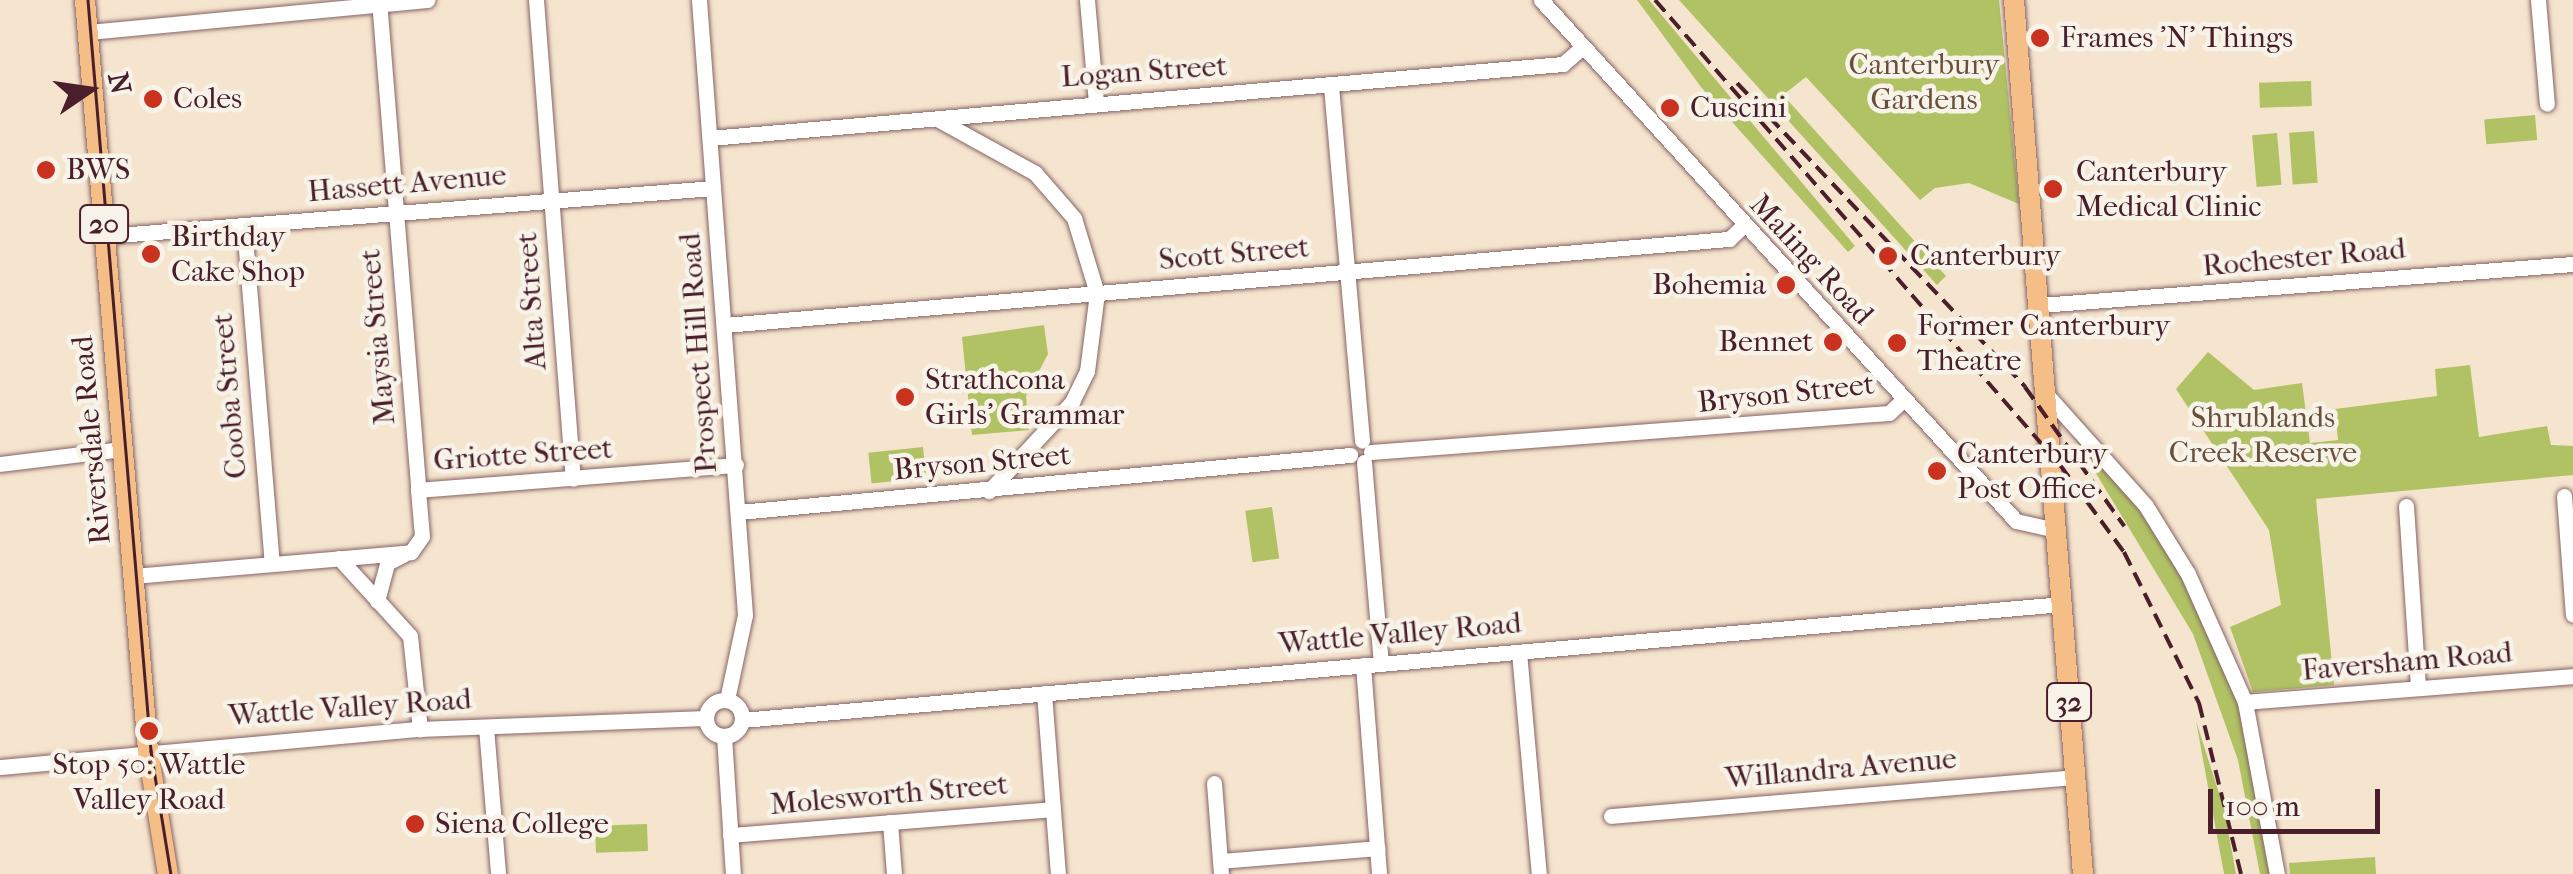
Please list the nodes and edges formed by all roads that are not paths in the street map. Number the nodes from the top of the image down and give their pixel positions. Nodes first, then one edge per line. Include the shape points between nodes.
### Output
1 (85, 0) edge
2 (428, 0) edge
3 (536, 0) edge
4 (698, 0) edge
5 (1088, 0) edge
6 (1541, 0) edge
7 (2014, 0) edge
8 (2538, 0) edge
9 (379, 2) edge
10 (238, 8) edge
11 (88, 32) junction
12 (1578, 51) junction
13 (1331, 86) junction
14 (1096, 103) junction
15 (2547, 104) dead end
16 (990, 113) junction
17 (935, 118) junction
18 (710, 138) junction
19 (988, 142) junction
20 (713, 188) junction
21 (552, 200) junction
22 (396, 213) junction
23 (244, 225) junction
24 (1743, 226) junction
25 (105, 236) junction
26 (2573, 264) edge
27 (1347, 272) junction
28 (1097, 293) junction
29 (2040, 306) junction
30 (725, 325) junction
31 (2046, 394) junction
32 (1904, 400) junction
33 (2081, 428) junction
34 (2050, 442) junction
35 (123, 453) junction
36 (1362, 453) junction
37 (0, 464) edge
38 (736, 465) junction
39 (572, 478) junction
40 (418, 490) junction
41 (990, 491) junction
42 (2564, 496) dead end
43 (2406, 506) dead end
44 (738, 512) junction
45 (2056, 530) junction
46 (412, 552) junction
47 (339, 558) junction
48 (272, 563) junction
49 (134, 576) junction
50 (378, 600) junction
51 (2062, 604) junction
52 (2573, 614) edge
53 (1520, 652) junction
54 (1381, 663) junction
55 (1363, 665) junction
56 (2573, 676) edge
57 (2418, 688) junction
58 (1044, 693) junction
59 (727, 700) junction
60 (2245, 702) junction
61 (706, 718) junction
62 (742, 720) junction
63 (486, 728) junction
64 (420, 729) junction
65 (724, 736) junction
66 (148, 751) junction
67 (0, 767) edge
68 (2075, 777) junction
69 (1214, 784) dead end
70 (1053, 809) junction
71 (1611, 816) dead end
72 (890, 822) junction
73 (730, 836) junction
74 (1377, 848) junction
75 (1220, 867) edge
76 (168, 874) edge
77 (498, 874) edge
78 (733, 874) edge
79 (894, 874) edge
80 (1058, 874) edge
81 (1379, 874) edge
82 (1539, 874) edge
83 (2082, 874) edge
84 (2277, 874) edge

1 - 11 main road, Riversdale Road / 20
2 - 9 street
3 - 21 street, Alta Street
4 - 18 street, Prospect Hill Road
5 - 14 street
6 - 12 street, Maling Road
7 - 29 main road, 32
8 - 15 street
9 - 10 street
9 - 22 street, Maysia Street
10 - 11 street
11 - 25 main road, Riversdale Road / 20
12 - 13 street, Logan Street via 1563,64
12 - 24 street, Maling Road
13 - 14 street, Logan Street
13 - 27 street
14 - 16 street, Logan Street
16 - 17 street, Logan Street
16 - 19 street via 982,128
17 - 18 street, Logan Street
17 - 19 street
18 - 20 street, Prospect Hill Road
19 - 28 street via 1034,173 1074,218
20 - 21 street, Hassett Avenue
20 - 30 street, Prospect Hill Road
21 - 22 street, Hassett Avenue
21 - 39 street, Alta Street
22 - 23 street, Hassett Avenue
22 - 40 street, Maysia Street
23 - 25 street, Hassett Avenue
23 - 48 street, Cooba Street
24 - 27 street, Scott Street via 1729,239
24 - 32 street, Maling Road
25 - 35 main road, Riversdale Road / 20
26 - 29 street, Rochester Road
27 - 28 street, Scott Street
27 - 36 street
28 - 30 street, Scott Street
28 - 41 street via 1088,371 1072,402
29 - 31 main road, 32
30 - 38 street, Prospect Hill Road
31 - 33 street
31 - 34 main road, 32
32 - 36 street, Bryson Street via 1889,413
32 - 45 street, Maling Road via 2016,521
33 - 34 street via 2066,426
33 - 60 street via 2188,574
34 - 45 main road, 32
35 - 37 street
35 - 49 main road, Riversdale Road / 20
36 - 41 street, Bryson Street
36 - 54 street
38 - 39 street, Griotte Street
38 - 44 street, Prospect Hill Road
39 - 40 street, Griotte Street
40 - 46 street, Griotte Street via 422,536
41 - 44 street, Bryson Street
42 - 52 street
43 - 57 street
44 - 59 street, Prospect Hill Road via 745,615
45 - 51 main road, 32
46 - 47 street
46 - 50 street via 386,563
47 - 48 street
47 - 50 street
48 - 49 street
49 - 66 main road, Riversdale Road / 20
50 - 64 street via 410,636
51 - 53 street, Wattle Valley Road
51 - 68 main road, 32
53 - 54 street, Wattle Valley Road
53 - 82 street
54 - 55 street, Wattle Valley Road
55 - 58 street, Wattle Valley Road
55 - 74 street
56 - 57 street, Faversham Road
57 - 60 street, Faversham Road
58 - 62 street, Wattle Valley Road
58 - 70 street
59 - 61 street
59 - 62 street
60 - 84 street
61 - 63 street, Wattle Valley Road
61 - 65 street
62 - 65 street
63 - 64 street, Wattle Valley Road
63 - 77 street
64 - 66 street, Wattle Valley Road
65 - 73 street
66 - 67 street, Wattle Valley Road
66 - 76 main road, Riversdale Road / 20
68 - 71 street, Willandra Avenue
68 - 83 main road, 32
69 - 75 street
70 - 72 street, Molesworth Street
70 - 80 street
72 - 73 street, Molesworth Street
72 - 79 street
73 - 78 street
74 - 75 street
74 - 81 street

